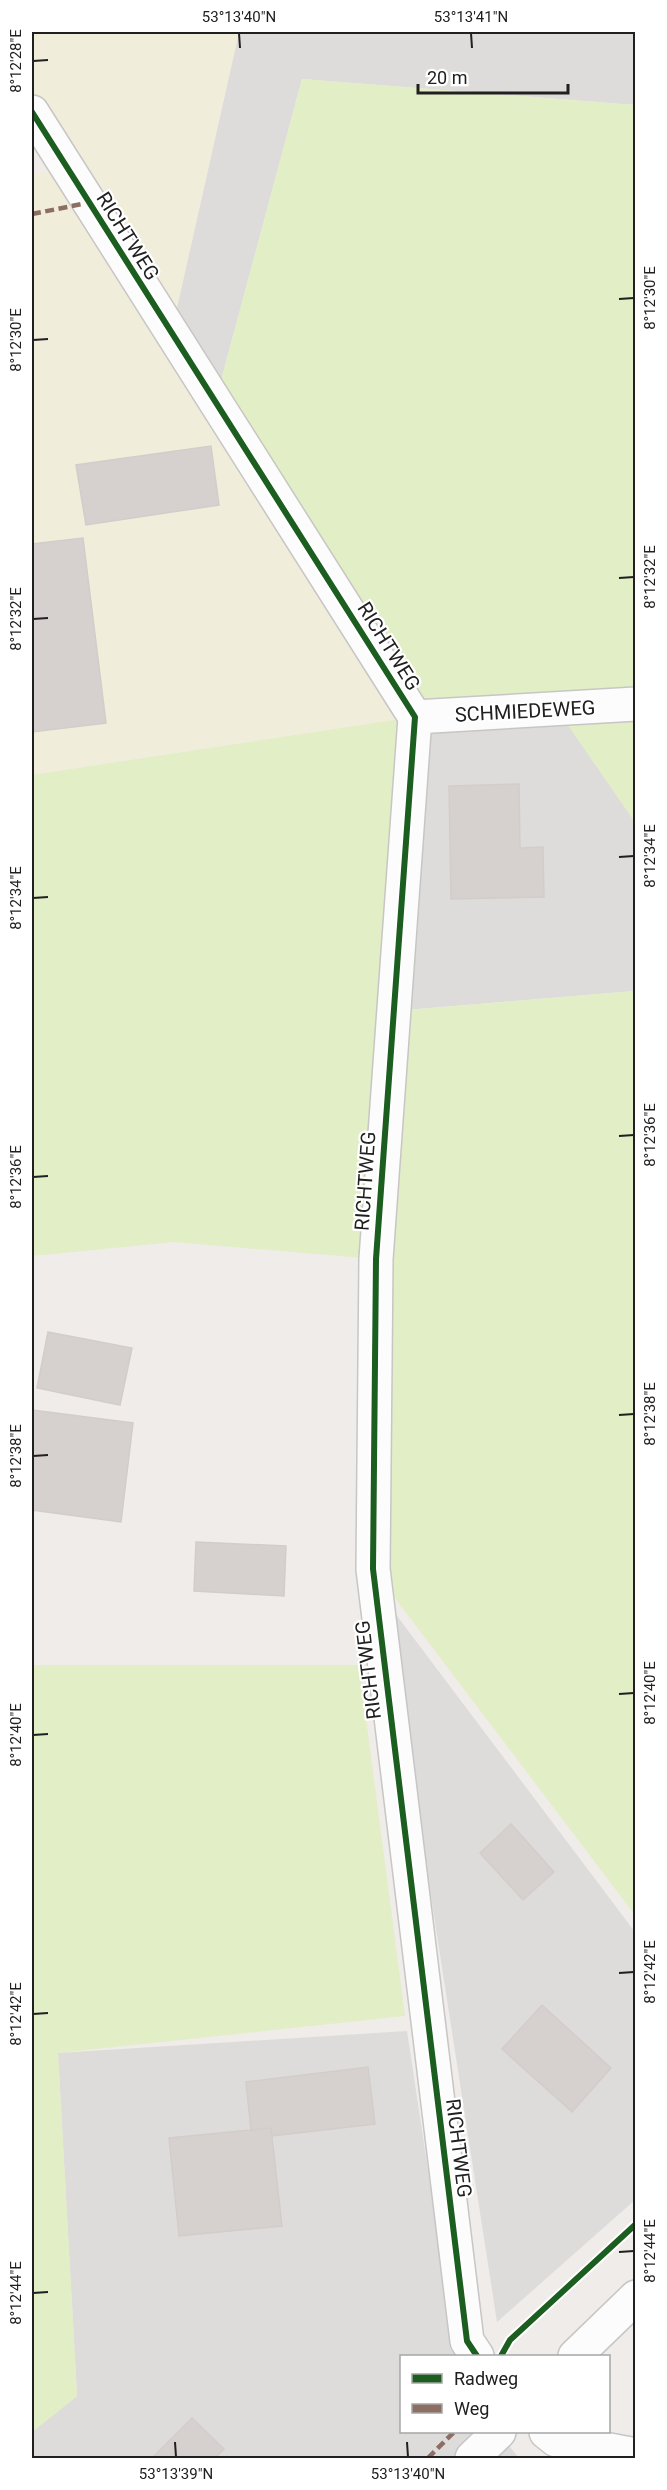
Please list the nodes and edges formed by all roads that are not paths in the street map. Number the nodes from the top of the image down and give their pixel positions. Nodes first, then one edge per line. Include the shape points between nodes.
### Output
1 (32, 112) edge
2 (636, 704) edge
3 (415, 717) junction
4 (636, 2297) edge
5 (476, 2355) edge
6 (575, 2355) edge
7 (498, 2433) edge
8 (547, 2433) edge
9 (636, 2455) edge
10 (472, 2458) edge

1 - 3 street, RICHTWEG
2 - 3 street, SCHMIEDEWEG
3 - 5 street, RICHTWEG via 376,1259 373,1569 467,2341
4 - 6 street
7 - 10 street
8 - 9 street via 556,2440

